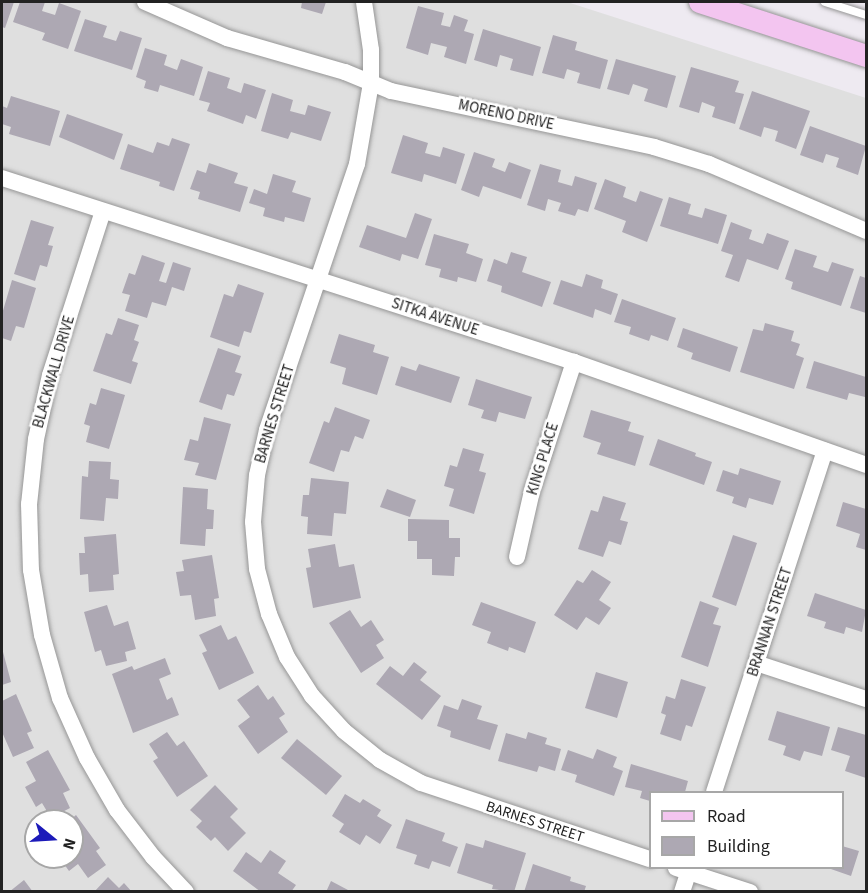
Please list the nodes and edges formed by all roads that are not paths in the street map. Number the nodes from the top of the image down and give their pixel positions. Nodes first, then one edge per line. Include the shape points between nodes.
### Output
1 (145, 2) edge
2 (364, 2) edge
3 (700, 2) edge
4 (825, 2) edge
5 (867, 15) edge
6 (867, 56) edge
7 (371, 83) junction
8 (2, 178) edge
9 (103, 211) junction
10 (867, 231) edge
11 (319, 280) junction
12 (574, 362) junction
13 (825, 451) junction
14 (867, 465) edge
15 (517, 557) dead end
16 (756, 663) junction
17 (867, 699) edge
18 (714, 791) edge
19 (649, 858) edge
20 (685, 869) edge
21 (186, 891) edge
22 (682, 891) edge
23 (750, 891) edge

1 - 7 street, MORENO DRIVE via 227,38
2 - 7 street, BARNES STREET
3 - 6 main road
4 - 5 lane
7 - 10 street, MORENO DRIVE via 390,91 654,147 709,164
7 - 11 street, BARNES STREET via 357,164
8 - 9 street, SITKA AVENUE
9 - 11 street, SITKA AVENUE
9 - 21 street, BLACKWALL DRIVE via 51,375 36,439 29,504 31,570 42,635 60,698 87,758 117,810 153,857
11 - 12 street, SITKA AVENUE
11 - 19 street, BARNES STREET via 267,430 256,476 253,522 257,569 269,614 287,657 312,696 344,731 380,760 421,783
12 - 13 street, SITKA AVENUE
12 - 15 street, KING PLACE via 532,491
13 - 14 street, SITKA AVENUE
13 - 16 street, BRANNAN STREET
16 - 17 street
16 - 18 street, BRANNAN STREET
20 - 22 street
20 - 23 street

